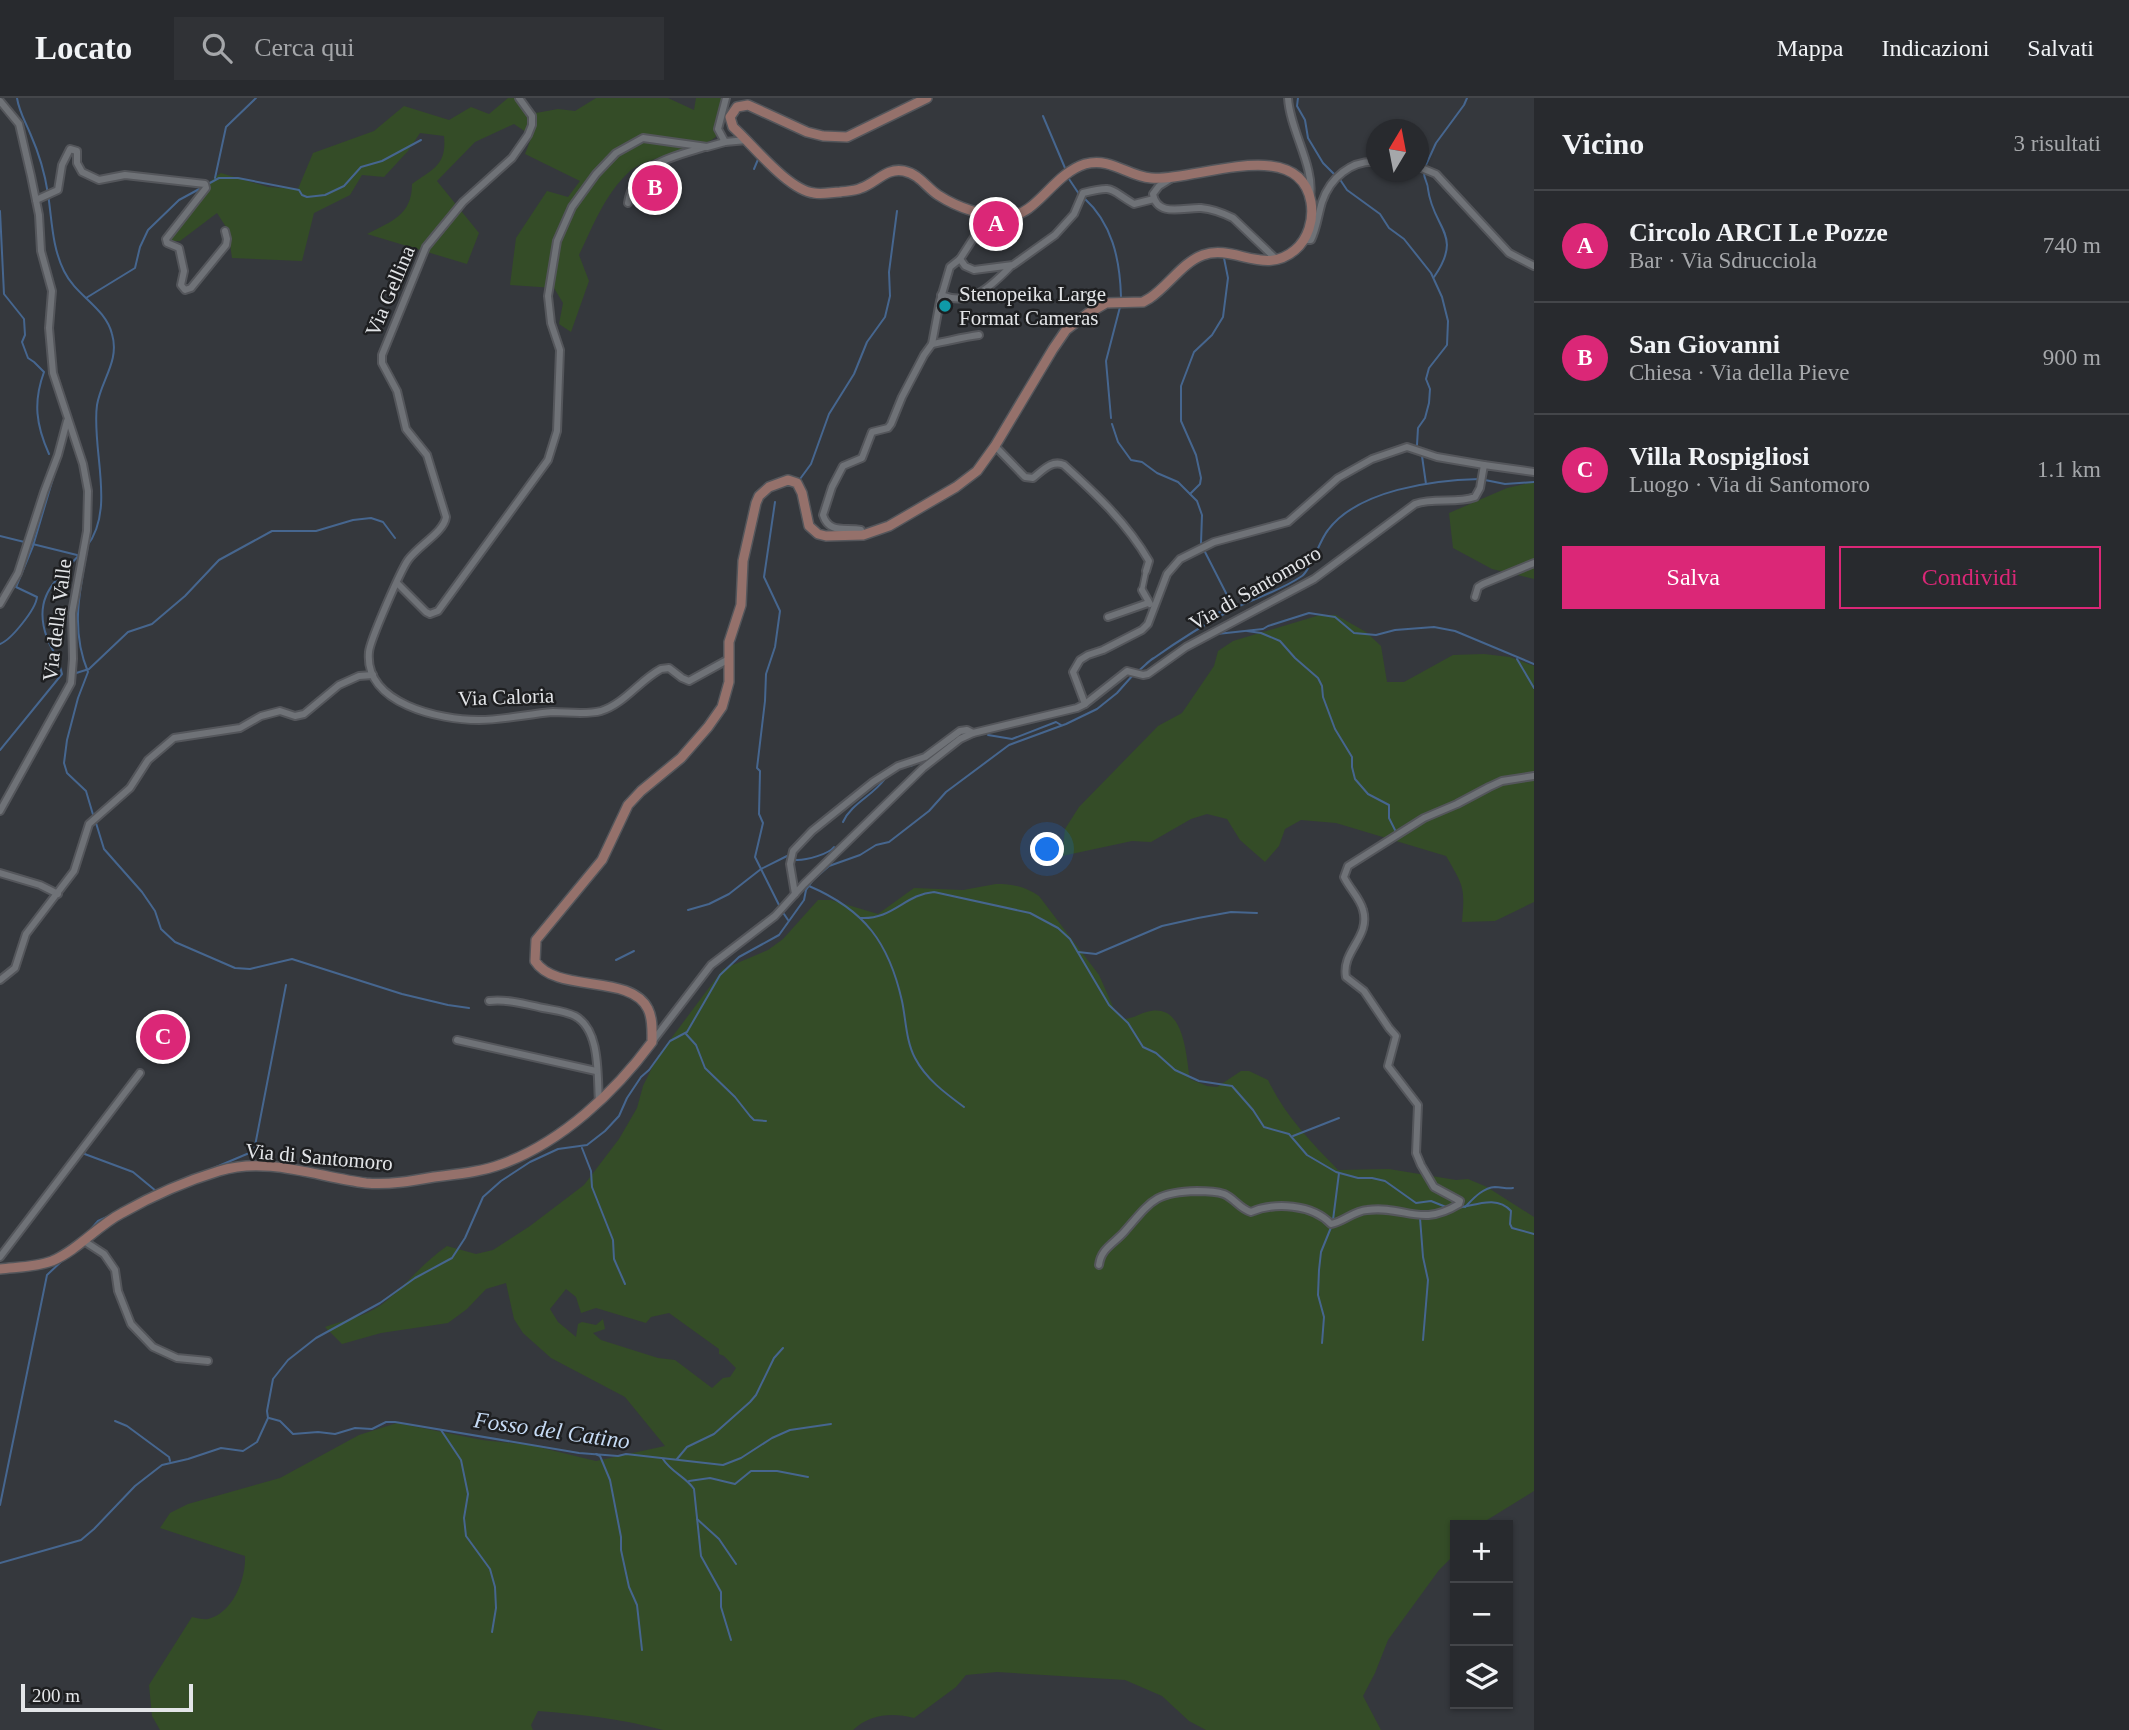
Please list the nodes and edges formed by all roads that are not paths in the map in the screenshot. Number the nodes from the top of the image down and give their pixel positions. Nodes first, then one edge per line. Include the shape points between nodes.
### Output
1 (726, 98) edge
2 (927, 98) edge
3 (1288, 98) edge
4 (0, 101) edge
5 (522, 101) edge
6 (747, 140) junction
7 (725, 142) junction
8 (707, 147) junction
9 (1366, 161) edge
10 (1429, 171) edge
11 (1174, 177) junction
12 (1310, 197) junction
13 (1154, 199) junction
14 (38, 200) junction
15 (628, 204) dead end
16 (989, 214) junction
17 (225, 231) dead end
18 (1303, 240) junction
19 (960, 259) junction
20 (1277, 260) junction
21 (1013, 265) junction
22 (1534, 266) edge
23 (941, 295) junction
24 (979, 335) dead end
25 (932, 344) junction
26 (67, 419) junction
27 (995, 446) junction
28 (1484, 465) junction
29 (1534, 472) edge
30 (863, 535) junction
31 (1534, 563) edge
32 (1146, 571) joint
33 (397, 583) junction
34 (1142, 590) joint
35 (1475, 597) dead end
36 (0, 604) edge
37 (1152, 604) junction
38 (1108, 617) dead end
39 (729, 659) junction
40 (373, 675) junction
41 (1085, 704) junction
42 (973, 733) junction
43 (1534, 776) edge
44 (0, 811) edge
45 (0, 873) edge
46 (58, 894) junction
47 (795, 894) junction
48 (0, 980) edge
49 (489, 1001) dead end
50 (457, 1040) dead end
51 (652, 1042) junction
52 (596, 1071) junction
53 (140, 1073) dead end
54 (599, 1102) junction
55 (83, 1241) junction
56 (0, 1257) edge
57 (1099, 1265) dead end
58 (0, 1269) edge
59 (208, 1361) dead end

1 - 7 street via 719,129
2 - 6 main road via 857,133 835,138 807,132 743,105 730,117 733,127
3 - 12 street via 1312,181
4 - 14 street, Via della Valle via 19,124
5 - 33 street, Via Gellina via 532,116 528,135 512,158 463,202 426,247 385,347 382,363 397,391 406,429 427,454 446,517 443,527 405,563
6 - 7 street
6 - 16 main road via 790,182 812,193 860,189 891,172 905,171 956,205
7 - 8 street
8 - 15 street via 664,159 648,169 635,182
8 - 33 street via 643,138 616,153 572,207 557,241 548,296 560,350 557,431 548,460 439,611 426,612
9 - 18 street via 1343,171 1329,186 1311,240
10 - 22 street via 1509,253
11 - 12 main road via 1266,164 1298,178
11 - 13 street via 1155,190
11 - 16 main road via 1149,178 1096,162 1060,177 1018,215
12 - 18 main road via 1310,226
13 - 20 street via 1171,211 1203,208 1233,218
13 - 21 street via 1134,204 1108,188 1082,194 1076,210 1055,234
14 - 17 street via 59,188 70,149 78,151 79,169 99,180 125,175 205,184 166,239 179,248 185,290 226,245
14 - 26 street, Via della Valle via 41,251 52,291 53,373
16 - 19 street
18 - 20 main road
19 - 21 street via 974,270
19 - 23 street via 951,265
20 - 27 main road via 1206,254 1143,302 1106,303 1087,314 1059,339
21 - 23 street via 977,295 965,299
23 - 25 street
24 - 25 street
25 - 30 street via 891,424 872,432 862,458 843,466 824,507 822,515 830,526 861,530
26 - 36 street via 18,573
26 - 44 street, Via della Valle via 83,464 89,502 72,613 72,677
27 - 30 main road via 969,478 889,526
27 - 32 street via 1025,477 1033,478 1058,462 1064,465 1113,510 1137,540 1149,561
28 - 29 street
28 - 37 street via 1407,447 1372,459 1338,478 1288,522 1214,542 1180,559
28 - 41 street, Via di Santomoro via 1477,495 1415,504 1314,579 1186,647 1148,674 1124,673
30 - 39 main road via 825,536 812,530 802,493 793,481 763,491 747,536 741,604 730,637
31 - 35 street via 1483,584
32 - 34 street
33 - 40 street via 369,653
34 - 37 street
37 - 38 street
37 - 41 street via 1151,618 1142,630 1088,655 1074,668
39 - 40 street, Via Caloria via 689,681 661,668 601,710 478,720 422,711 380,688
39 - 51 main road via 726,696 716,718 681,758 634,798 602,860 535,946 535,961 546,972 622,991 643,1002 651,1015
40 - 46 street via 340,685 304,714 280,711 240,728 174,738 148,760 130,788 89,824 74,870
41 - 42 street, Via di Santomoro
42 - 47 street, Via di Santomoro via 923,768
42 - 47 street, Via di Santomoro via 960,731 925,757 898,766 812,831 793,852 789,864
43 - 57 street via 1502,780 1424,818 1348,866 1344,877 1360,903 1365,923 1344,963 1346,977 1364,991 1396,1036 1388,1066 1418,1105 1416,1153 1434,1187 1459,1204 1427,1217 1369,1209 1331,1224 1317,1212 1266,1206 1251,1212 1223,1194 1180,1191 1150,1202 1105,1249
45 - 46 street
46 - 48 street via 26,934 15,968
47 - 51 street, Via di Santomoro via 775,916 711,965
49 - 52 street via 506,1000 577,1017 592,1036
50 - 52 street
51 - 54 main road, Via di Santomoro
52 - 54 street
53 - 56 street
54 - 55 main road, Via di Santomoro via 550,1139 491,1167 378,1183 263,1165 238,1166 151,1198 120,1213
55 - 58 main road, Via di Santomoro via 55,1260
55 - 59 street via 104,1254 115,1270 131,1324 153,1347 177,1358

